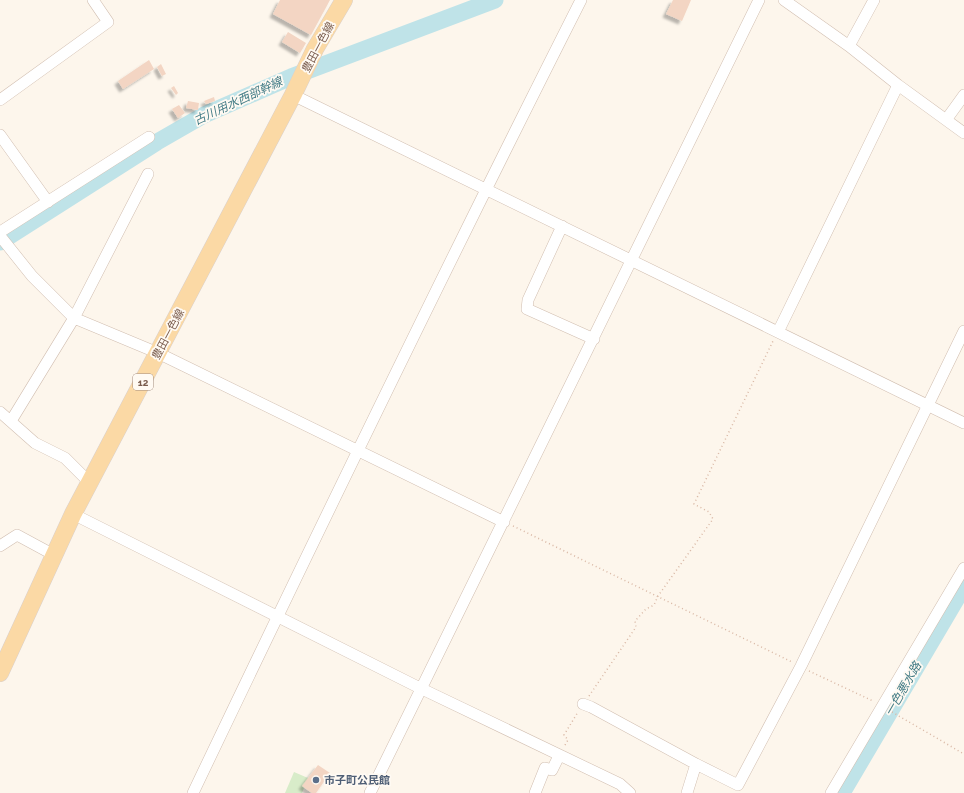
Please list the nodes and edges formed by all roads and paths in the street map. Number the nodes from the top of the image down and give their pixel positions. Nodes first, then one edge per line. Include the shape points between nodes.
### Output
1 (93, 0) edge
2 (344, 0) edge
3 (581, 0) edge
4 (759, 0) edge
5 (784, 0) edge
6 (874, 0) edge
7 (849, 46) junction
8 (898, 85) junction
9 (293, 95) junction
10 (964, 95) edge
11 (0, 100) edge
12 (946, 120) junction
13 (964, 133) edge
14 (0, 135) edge
15 (149, 137) dead end
16 (148, 174) dead end
17 (486, 189) junction
18 (48, 202) junction
19 (562, 226) junction
20 (0, 232) edge
21 (0, 236) edge
22 (632, 260) junction
23 (74, 318) junction
24 (964, 331) edge
25 (778, 332) junction
26 (594, 339) junction
27 (158, 353) junction
28 (927, 406) junction
29 (0, 412) edge
30 (11, 421) junction
31 (964, 424) edge
32 (359, 451) junction
33 (90, 483) junction
34 (73, 514) junction
35 (504, 522) junction
36 (0, 546) edge
37 (54, 555) junction
38 (964, 568) edge
39 (658, 596) junction
40 (277, 617) junction
41 (801, 666) junction
42 (0, 673) edge
43 (422, 689) junction
44 (583, 704) junction
45 (883, 706) junction
46 (964, 754) edge
47 (559, 756) junction
48 (696, 764) junction
49 (193, 793) edge
50 (370, 793) edge
51 (535, 793) edge
52 (630, 793) edge
53 (687, 793) edge
54 (831, 793) edge

1 - 11 street via 108,22
2 - 9 main road, 豊田一色線 / 12 via 315,49
3 - 17 street
4 - 22 street
5 - 7 street
6 - 7 street
7 - 8 street
8 - 12 street
8 - 25 street
9 - 17 street
9 - 27 main road, 豊田一色線 / 12
10 - 12 street
12 - 13 street
14 - 18 street
15 - 18 street
16 - 23 street
17 - 19 street
17 - 32 street
18 - 20 street
19 - 22 street
19 - 26 street via 528,300 527,309
21 - 23 street via 32,276
22 - 25 street
22 - 26 street
23 - 27 street
23 - 30 street
24 - 28 street
25 - 28 street
25 - 39 path via 694,504 709,512 713,519
26 - 35 street
27 - 32 street
27 - 33 main road, 豊田一色線 / 12
28 - 31 street
28 - 41 street
29 - 30 street
30 - 33 street via 35,443 65,458
32 - 35 street
32 - 40 street
33 - 34 main road, 豊田一色線 / 12
34 - 37 main road, 豊田一色線 / 12
34 - 40 street
35 - 39 path
35 - 43 street
36 - 37 street via 18,535
37 - 42 main road, 豊田一色線 / 12
38 - 45 street
39 - 41 path
39 - 44 path via 654,605 646,608 635,621 636,627
40 - 43 street
40 - 49 street
41 - 45 path
41 - 48 street via 738,785
43 - 47 street
43 - 50 street
44 - 47 path via 564,735 568,740
44 - 48 street
45 - 46 path
45 - 54 street
47 - 51 street via 552,770 545,768
47 - 52 street via 620,784
48 - 53 street

